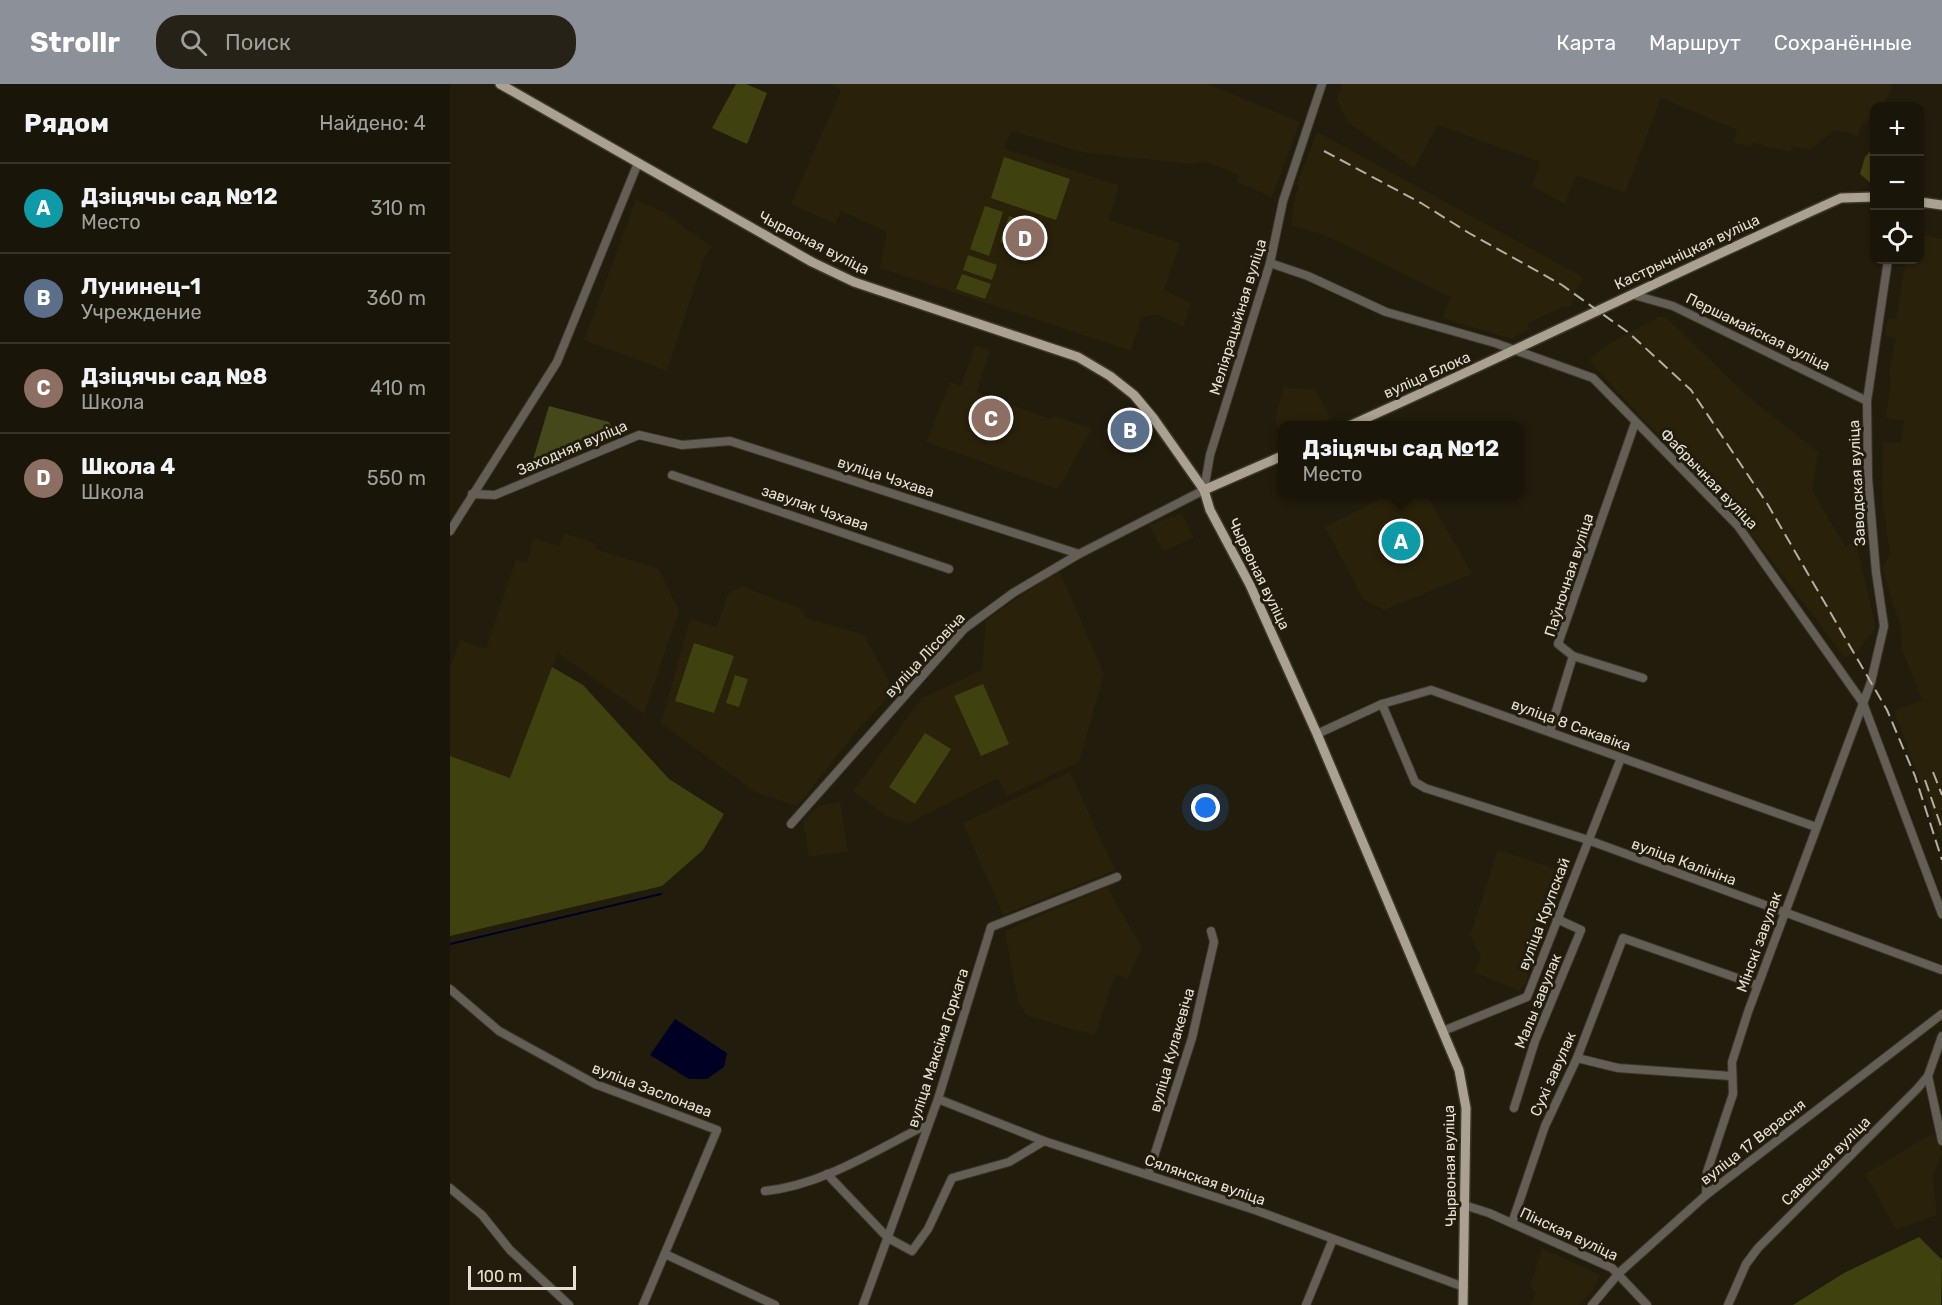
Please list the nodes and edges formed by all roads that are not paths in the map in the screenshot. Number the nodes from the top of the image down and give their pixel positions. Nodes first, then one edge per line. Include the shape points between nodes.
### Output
1 (500, 84) edge
2 (1322, 84) edge
3 (638, 163) junction
4 (1870, 197) edge
5 (1924, 203) edge
6 (1942, 206) edge
7 (1270, 263) junction
8 (1887, 264) edge
9 (1634, 295) junction
10 (1517, 351) junction
11 (1867, 401) junction
12 (1360, 421) edge
13 (1635, 423) junction
14 (682, 445) joint
15 (1278, 458) edge
16 (672, 475) dead end
17 (1204, 490) junction
18 (472, 494) junction
19 (450, 531) edge
20 (1079, 554) junction
21 (949, 568) dead end
22 (1573, 656) junction
23 (1643, 678) dead end
24 (1863, 703) junction
25 (1382, 704) junction
26 (1550, 731) junction
27 (1317, 734) junction
28 (1621, 758) junction
29 (791, 824) dead end
30 (1816, 827) junction
31 (1588, 840) junction
32 (1117, 877) dead end
33 (1783, 913) junction
34 (1942, 914) edge
35 (1557, 919) junction
36 (1211, 931) dead end
37 (1942, 970) edge
38 (1757, 986) junction
39 (450, 989) edge
40 (1942, 1014) edge
41 (1443, 1031) junction
42 (1942, 1036) edge
43 (1578, 1058) junction
44 (1731, 1076) junction
45 (1928, 1076) junction
46 (938, 1099) junction
47 (1514, 1108) dead end
48 (928, 1124) junction
49 (1942, 1141) edge
50 (1044, 1142) junction
51 (827, 1174) junction
52 (1148, 1175) junction
53 (450, 1188) edge
54 (765, 1191) dead end
55 (1706, 1195) junction
56 (1467, 1206) junction
57 (1512, 1223) junction
58 (888, 1238) junction
59 (1333, 1239) junction
60 (665, 1254) junction
61 (1619, 1272) junction
62 (1464, 1287) junction
63 (569, 1305) edge
64 (643, 1305) edge
65 (775, 1305) edge
66 (863, 1305) edge
67 (1306, 1305) edge
68 (1463, 1305) edge
69 (1592, 1305) edge
70 (1647, 1305) edge
71 (1728, 1305) edge

1 - 3 main road, Чырвоная вуліца
2 - 7 street, Меліярацыйная вуліца via 1283,201
3 - 17 main road, Чырвоная вуліца via 854,282 1044,345 1094,366 1134,395
3 - 18 street via 557,362
4 - 9 main road, Кастрычніцкая вуліца via 1841,198
5 - 6 main road
7 - 10 street, Фабрычная вуліца via 1386,312
7 - 17 street, Меліярацыйная вуліца via 1210,455
8 - 11 street, Заводская вуліца
9 - 10 main road, Кастрычніцкая вуліца
9 - 11 street, Першамайская вуліца via 1673,306
10 - 12 main road, вуліца Блока
10 - 13 street, Фабрычная вуліца via 1593,378
11 - 24 street, Заводская вуліца via 1869,499 1884,626
13 - 22 street, Паўночная вуліца via 1558,644
13 - 24 street, Фабрычная вуліца via 1738,526
14 - 18 street, Заходняя вуліца via 639,435 495,495
14 - 20 street, вуліца Чэхава via 730,441
15 - 17 main road
16 - 21 street, завулак Чэхава
17 - 20 street, вуліца Лісовіча
17 - 27 main road, Чырвоная вуліца
18 - 19 street
20 - 29 street, вуліца Лісовіча via 1012,592 963,629
22 - 23 street
22 - 26 street
24 - 30 street, Мінскі завулак
24 - 34 street, Фабрычная вуліца
25 - 26 street, вуліца 8 Сакавіка via 1431,690
25 - 27 street, вуліца 8 Сакавіка
25 - 31 street, вуліца Калініна via 1415,782
26 - 28 street, вуліца 8 Сакавіка
27 - 41 main road, Чырвоная вуліца
28 - 30 street, вуліца 8 Сакавіка
28 - 31 street, вуліца Крупскай
30 - 33 street, Мінскі завулак
31 - 33 street, вуліца Калініна
31 - 35 street, вуліца Крупскай
32 - 46 street, вуліца Максіма Горкага via 990,927
33 - 37 street, вуліца Калініна
33 - 38 street, Мінскі завулак
35 - 41 street, вуліца Крупскай via 1527,997
35 - 47 street, Малы завулак via 1581,930 1535,1041
36 - 52 street, вуліца Кулакевіча via 1214,942 1192,1038
38 - 43 street, Сухі завулак via 1623,938
38 - 44 street, Мінскі завулак
39 - 60 street, вуліца Заслонава via 499,1031 594,1084 717,1130
40 - 55 street, вуліца 17 Верасня
41 - 56 main road, Чырвоная вуліца via 1459,1070 1466,1108
42 - 45 street, Савецкая вуліца
43 - 44 street via 1618,1068
43 - 57 street, Сухі завулак via 1545,1126
44 - 55 street, Мінскі завулак via 1733,1094 1707,1172
45 - 49 street
45 - 71 street, Савецкая вуліца via 1758,1248 1746,1263
46 - 48 street, вуліца Максіма Горкага
46 - 50 street, Сялянская вуліца
48 - 51 street
48 - 58 street, вуліца Максіма Горкага
50 - 52 street, Сялянская вуліца
50 - 58 street via 1009,1162 952,1178 928,1229 912,1251
51 - 54 street via 788,1188
51 - 58 street
52 - 59 street, Сялянская вуліца
53 - 63 street via 482,1215 510,1250
55 - 61 street, вуліца 17 Верасня
56 - 57 street, Пінская вуліца
56 - 62 main road, Чырвоная вуліца
57 - 61 street, Пінская вуліца
58 - 66 street, вуліца Максіма Горкага
59 - 62 street, Сялянская вуліца
59 - 67 street
60 - 64 street, вуліца Заслонава
60 - 65 street
61 - 69 street, вуліца 17 Верасня
61 - 70 street, Пінская вуліца
62 - 68 main road, Чырвоная вуліца

